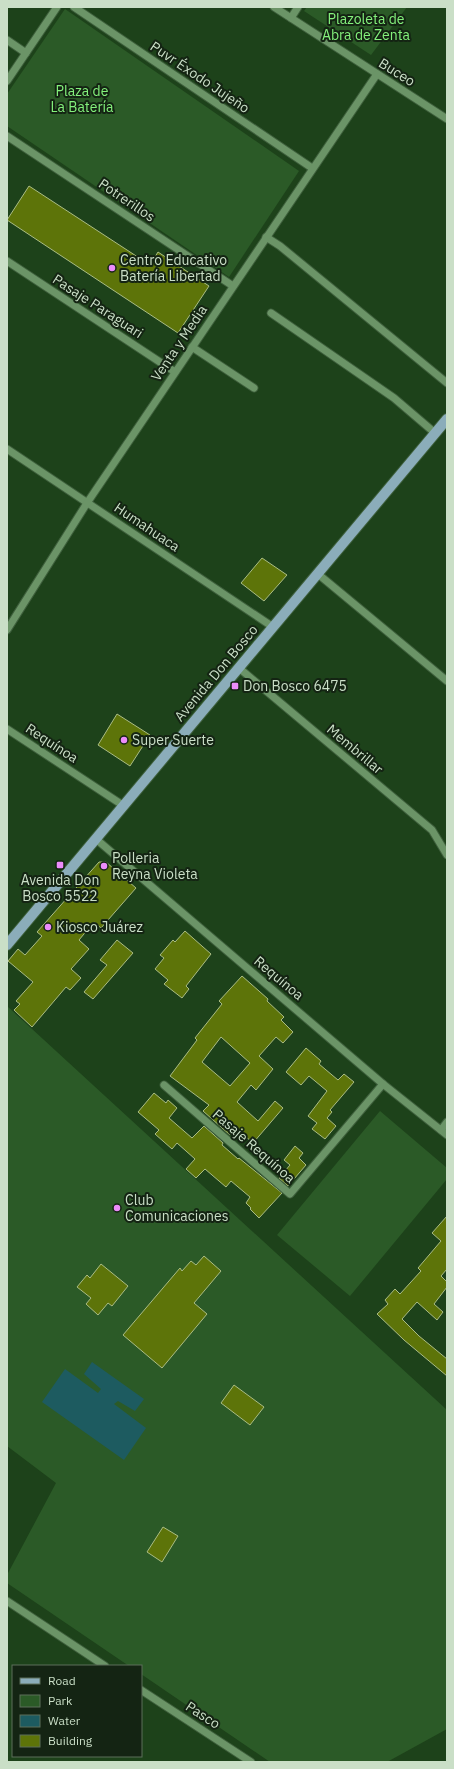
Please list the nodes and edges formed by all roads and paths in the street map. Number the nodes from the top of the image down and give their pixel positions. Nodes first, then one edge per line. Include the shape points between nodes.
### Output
1 (57, 7) edge
2 (74, 7) edge
3 (274, 7) edge
4 (298, 7) edge
5 (291, 18) junction
6 (7, 40) edge
7 (26, 53) junction
8 (377, 74) junction
9 (7, 81) edge
10 (447, 119) edge
11 (7, 136) edge
12 (312, 168) junction
13 (266, 237) junction
14 (7, 261) edge
15 (233, 286) junction
16 (271, 313) dead end
17 (192, 347) junction
18 (175, 372) junction
19 (447, 383) edge
20 (254, 388) dead end
21 (447, 419) edge
22 (435, 433) junction
23 (7, 449) edge
24 (87, 503) junction
25 (318, 574) junction
26 (273, 627) junction
27 (7, 630) edge
28 (239, 668) junction
29 (447, 682) edge
30 (7, 729) edge
31 (124, 806) junction
32 (96, 839) junction
33 (447, 856) edge
34 (7, 945) edge
35 (383, 1084) junction
36 (164, 1085) dead end
37 (447, 1122) edge
38 (441, 1130) junction
39 (447, 1135) edge
40 (7, 1601) edge
41 (103, 1665) edge
42 (142, 1691) edge
43 (251, 1762) edge

1 - 7 street
2 - 12 street, Puvr Éxodo Jujeño
3 - 5 street, Buceo
4 - 5 street
5 - 8 street, Buceo
6 - 7 street
7 - 9 street
8 - 10 street, Buceo
8 - 12 street, Venta y Media
11 - 15 street, Potrerillos
12 - 13 street, Venta y Media
13 - 15 street, Venta y Media
13 - 19 street
14 - 18 street, Pasaje Paraguari
15 - 17 street, Venta y Media
16 - 22 street via 394,398
17 - 18 street, Venta y Media
17 - 20 street
18 - 24 street, Venta y Media
21 - 22 main road, Avenida Don Bosco
22 - 25 main road, Avenida Don Bosco
23 - 24 street, Humahuaca
24 - 26 street, Humahuaca
24 - 27 street, Venta y Media
25 - 26 main road, Avenida Don Bosco
25 - 29 street
26 - 28 main road, Avenida Don Bosco
28 - 31 main road, Avenida Don Bosco
28 - 33 street, Membrillar via 432,830
30 - 31 street, Requínoa
31 - 32 main road, Avenida Don Bosco
32 - 34 main road, Avenida Don Bosco
32 - 35 street, Requínoa
35 - 36 street, Pasaje Requínoa via 290,1194
35 - 38 street, Requínoa
37 - 38 street
38 - 39 street, Requínoa
40 - 41 street
42 - 43 street, Pasco

